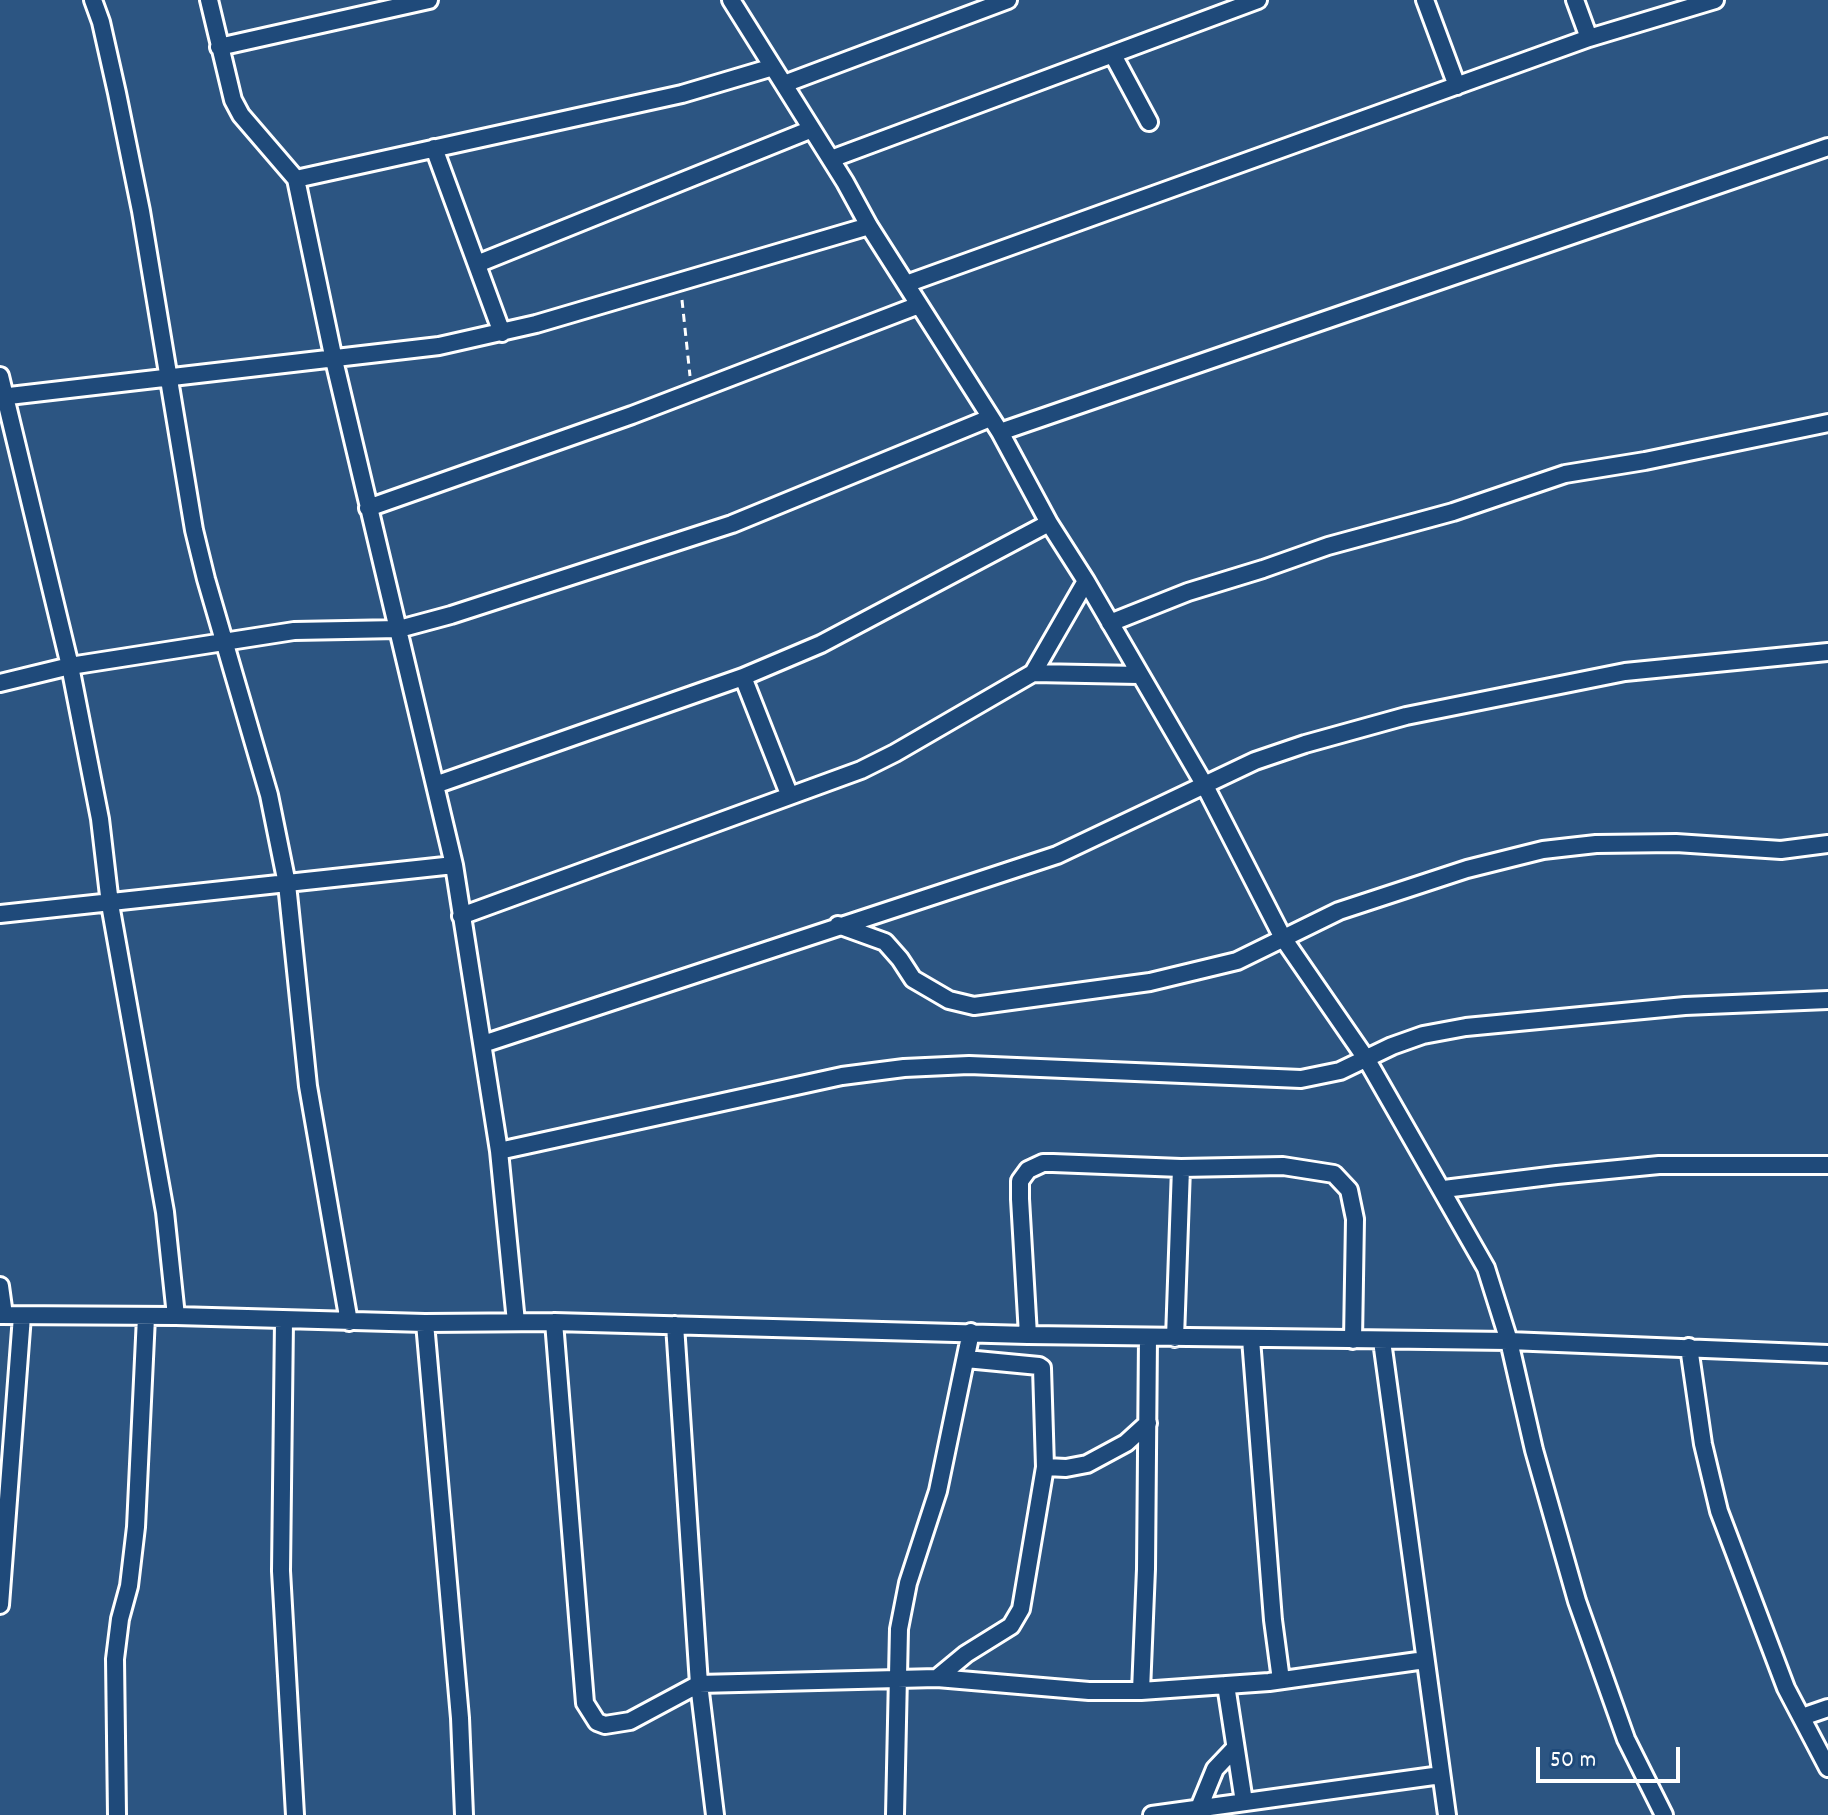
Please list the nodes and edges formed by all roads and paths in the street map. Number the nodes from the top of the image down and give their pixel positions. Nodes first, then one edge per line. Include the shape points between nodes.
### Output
1 (93, 0) edge
2 (209, 0) edge
3 (429, 0) edge
4 (731, 0) edge
5 (1008, 0) edge
6 (1258, 0) edge
7 (1425, 0) edge
8 (1575, 0) edge
9 (1711, 0) edge
10 (1234, 4) edge
11 (1589, 38) junction
12 (219, 47) junction
13 (1113, 55) junction
14 (773, 67) junction
15 (784, 84) junction
16 (1457, 86) junction
17 (1149, 122) dead end
18 (812, 129) junction
19 (1828, 147) edge
20 (434, 148) junction
21 (831, 159) junction
22 (296, 179) junction
23 (869, 226) junction
24 (477, 264) junction
25 (680, 281) junction
26 (906, 284) junction
27 (919, 305) junction
28 (502, 333) junction
29 (334, 360) junction
30 (0, 376) edge
31 (170, 376) junction
32 (692, 392) junction
33 (3, 397) edge
34 (990, 418) junction
35 (1828, 423) edge
36 (1000, 432) junction
37 (368, 508) junction
38 (1049, 523) junction
39 (1086, 581) junction
40 (1110, 623) junction
41 (399, 629) junction
42 (224, 643) junction
43 (1828, 652) edge
44 (70, 666) junction
45 (1033, 673) junction
46 (1139, 675) junction
47 (743, 677) junction
48 (0, 683) edge
49 (1204, 784) junction
50 (435, 785) junction
51 (789, 794) junction
52 (1828, 844) edge
53 (454, 865) junction
54 (287, 884) junction
55 (110, 904) junction
56 (0, 914) edge
57 (461, 916) junction
58 (836, 925) junction
59 (1283, 938) junction
60 (1828, 1000) edge
61 (483, 1044) junction
62 (1367, 1060) junction
63 (499, 1151) junction
64 (1828, 1165) edge
65 (1181, 1168) junction
66 (1444, 1189) junction
67 (0, 1286) edge
68 (2, 1315) edge
69 (22, 1316) junction
70 (176, 1316) junction
71 (146, 1317) junction
72 (284, 1321) junction
73 (349, 1322) junction
74 (516, 1322) junction
75 (554, 1322) junction
76 (425, 1323) junction
77 (675, 1325) junction
78 (971, 1332) junction
79 (1028, 1335) junction
80 (1148, 1337) junction
81 (1175, 1338) junction
82 (1251, 1339) junction
83 (1353, 1340) junction
84 (1382, 1341) junction
85 (1509, 1341) junction
86 (1689, 1347) junction
87 (1828, 1354) edge
88 (966, 1359) junction
89 (1148, 1423) junction
90 (1045, 1467) junction
91 (0, 1605) edge
92 (1425, 1660) junction
93 (898, 1678) junction
94 (937, 1678) junction
95 (1281, 1680) junction
96 (699, 1684) junction
97 (1226, 1685) junction
98 (1141, 1691) junction
99 (1828, 1708) edge
100 (1802, 1717) junction
101 (1234, 1749) junction
102 (1828, 1768) edge
103 (1441, 1775) junction
104 (1244, 1802) junction
105 (1199, 1808) junction
106 (117, 1815) edge
107 (295, 1815) edge
108 (464, 1815) edge
109 (715, 1815) edge
110 (895, 1815) edge
111 (1152, 1815) edge
112 (1447, 1815) edge
113 (1664, 1815) edge

1 - 31 street via 117,93
2 - 12 street
3 - 12 street
4 - 14 street
5 - 15 street
6 - 10 street
7 - 16 street
8 - 11 street
9 - 11 street
10 - 13 street
11 - 16 street
12 - 22 street via 241,115
13 - 17 street
13 - 21 street
14 - 15 street
14 - 20 street via 682,94
15 - 18 street
16 - 26 street
18 - 21 street
18 - 24 street
19 - 36 street
20 - 22 street
20 - 24 street
21 - 23 street
22 - 29 street
23 - 25 street
23 - 26 street
24 - 28 street
25 - 28 street
25 - 32 path
26 - 27 street
27 - 32 street
27 - 34 street
28 - 29 street
29 - 31 street
29 - 37 street
30 - 33 street
31 - 33 street
31 - 42 street via 194,530
32 - 37 street
33 - 44 street
34 - 36 street
34 - 41 street via 732,524
35 - 40 street via 1565,474 1328,546
36 - 38 street
37 - 41 street
38 - 39 street
38 - 47 street via 821,644
39 - 40 street
39 - 45 street
40 - 46 street
41 - 42 street via 294,631
41 - 50 street
42 - 44 street
42 - 54 street via 269,795
43 - 49 street via 1625,672 1406,716 1305,744
44 - 48 street
44 - 55 street via 100,819
45 - 46 street
45 - 51 street via 861,770
46 - 49 street
47 - 50 street
47 - 51 street
49 - 58 street via 1057,855
49 - 59 street
50 - 53 street
51 - 57 street
52 - 59 street via 1781,850 1676,843 1543,850 1395,891
53 - 54 street
53 - 57 street
54 - 55 street
54 - 73 street via 308,1086
55 - 56 street
55 - 70 street via 165,1212
57 - 61 street
58 - 59 street via 885,942 913,979 949,1000 974,1006 1165,978 1237,961
58 - 61 street
59 - 62 street
60 - 62 street via 1685,1006 1466,1027 1423,1035
61 - 63 street
62 - 63 street via 1301,1079 1016,1067 904,1068 842,1076
62 - 66 street
63 - 74 street
64 - 66 street via 1659,1165
65 - 79 street via 1043,1163 1028,1170 1020,1181 1020,1199
65 - 81 street
65 - 83 street via 1283,1166 1341,1178 1355,1219
66 - 85 street via 1486,1268
67 - 68 street
68 - 69 street
69 - 71 street
69 - 91 street
70 - 71 street
70 - 72 street
71 - 106 street via 136,1527 115,1659
72 - 73 street
72 - 107 street via 281,1571
73 - 76 street
74 - 75 street
74 - 76 street
75 - 77 street
75 - 96 street via 585,1703 597,1722 615,1725
76 - 108 street
77 - 78 street
77 - 96 street
78 - 79 street
78 - 88 street
79 - 80 street
80 - 81 street
80 - 89 street
81 - 82 street
82 - 83 street
82 - 95 street
83 - 84 street
84 - 85 street
84 - 92 street
85 - 86 street
85 - 113 street via 1577,1601 1626,1739
86 - 87 street
86 - 100 street via 1719,1511 1786,1688
88 - 90 street via 1042,1368
88 - 93 street via 938,1491 908,1583 899,1629
89 - 90 street via 1126,1443 1087,1464
89 - 98 street
90 - 94 street via 1021,1609 1011,1626
92 - 95 street
92 - 103 street
93 - 94 street
93 - 96 street
93 - 110 street
94 - 98 street
95 - 97 street
96 - 109 street
97 - 98 street
97 - 101 street
99 - 100 street
100 - 102 street
101 - 104 street
101 - 105 street via 1215,1769
103 - 104 street
103 - 112 street
104 - 105 street
105 - 111 street

